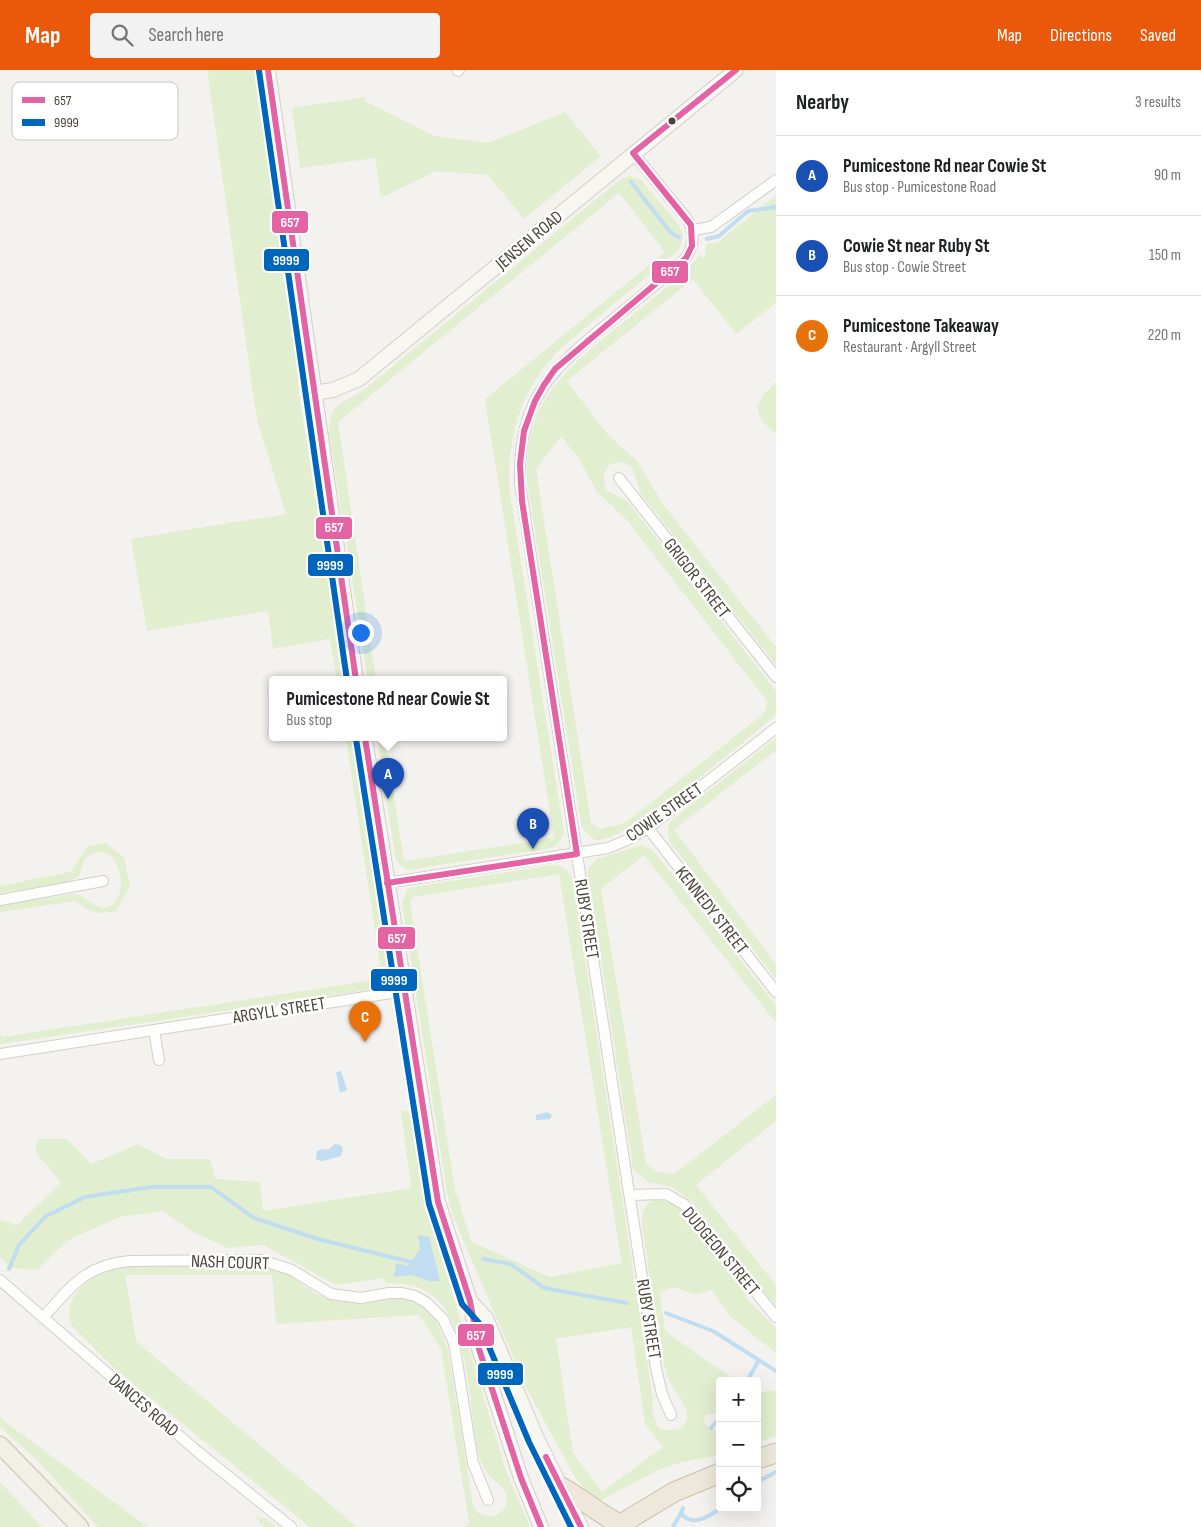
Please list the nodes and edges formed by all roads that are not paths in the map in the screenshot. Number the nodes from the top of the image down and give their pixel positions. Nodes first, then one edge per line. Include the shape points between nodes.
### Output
1 (268, 70) edge
2 (736, 70) edge
3 (634, 153) junction
4 (776, 180) edge
5 (692, 230) junction
6 (313, 392) junction
7 (618, 478) dead end
8 (355, 676) edge
9 (776, 677) edge
10 (776, 728) edge
11 (365, 741) edge
12 (648, 828) junction
13 (577, 854) junction
14 (103, 880) dead end
15 (387, 882) junction
16 (0, 900) edge
17 (404, 991) junction
18 (776, 992) edge
19 (154, 1030) junction
20 (0, 1054) edge
21 (159, 1060) dead end
22 (630, 1195) junction
23 (0, 1280) edge
24 (470, 1302) junction
25 (776, 1317) edge
26 (43, 1318) junction
27 (671, 1415) dead end
28 (0, 1445) edge
29 (776, 1453) edge
30 (761, 1458) edge
31 (716, 1474) edge
32 (559, 1486) junction
33 (488, 1500) dead end
34 (618, 1526) edge
35 (80, 1527) edge
36 (291, 1527) edge
37 (541, 1527) edge
38 (581, 1527) edge

1 - 6 main road
2 - 3 main road, JENSEN ROAD
3 - 5 street via 681,211
3 - 6 main road, JENSEN ROAD via 359,379 332,390
4 - 5 street via 711,227
5 - 13 street, RUBY STREET via 692,246 686,258 556,369 532,408 519,456 522,501
6 - 8 main road
7 - 9 street, GRIGOR STREET
10 - 12 street, COWIE STREET
11 - 15 main road
12 - 13 street, COWIE STREET via 608,848
12 - 18 street, KENNEDY STREET
13 - 15 street, COWIE STREET
13 - 22 street, RUBY STREET
14 - 16 street
15 - 17 main road
17 - 19 street, ARGYLL STREET
17 - 24 main road via 438,1202
19 - 20 street, ARGYLL STREET
19 - 21 street
22 - 25 street, DUDGEON STREET via 666,1194 685,1205
22 - 27 street, RUBY STREET via 658,1382
23 - 26 street, DANCES ROAD
24 - 32 main road via 486,1318
24 - 37 main road via 472,1324 487,1376
26 - 33 street, NASH COURT via 87,1272 100,1266 129,1261 261,1260 292,1270 331,1294 361,1298 389,1293 415,1296 440,1315 454,1343 473,1463
26 - 36 street, DANCES ROAD via 198,1452
28 - 35 main road
29 - 30 highway
31 - 34 highway via 668,1495
32 - 34 highway via 579,1496
32 - 38 main road

